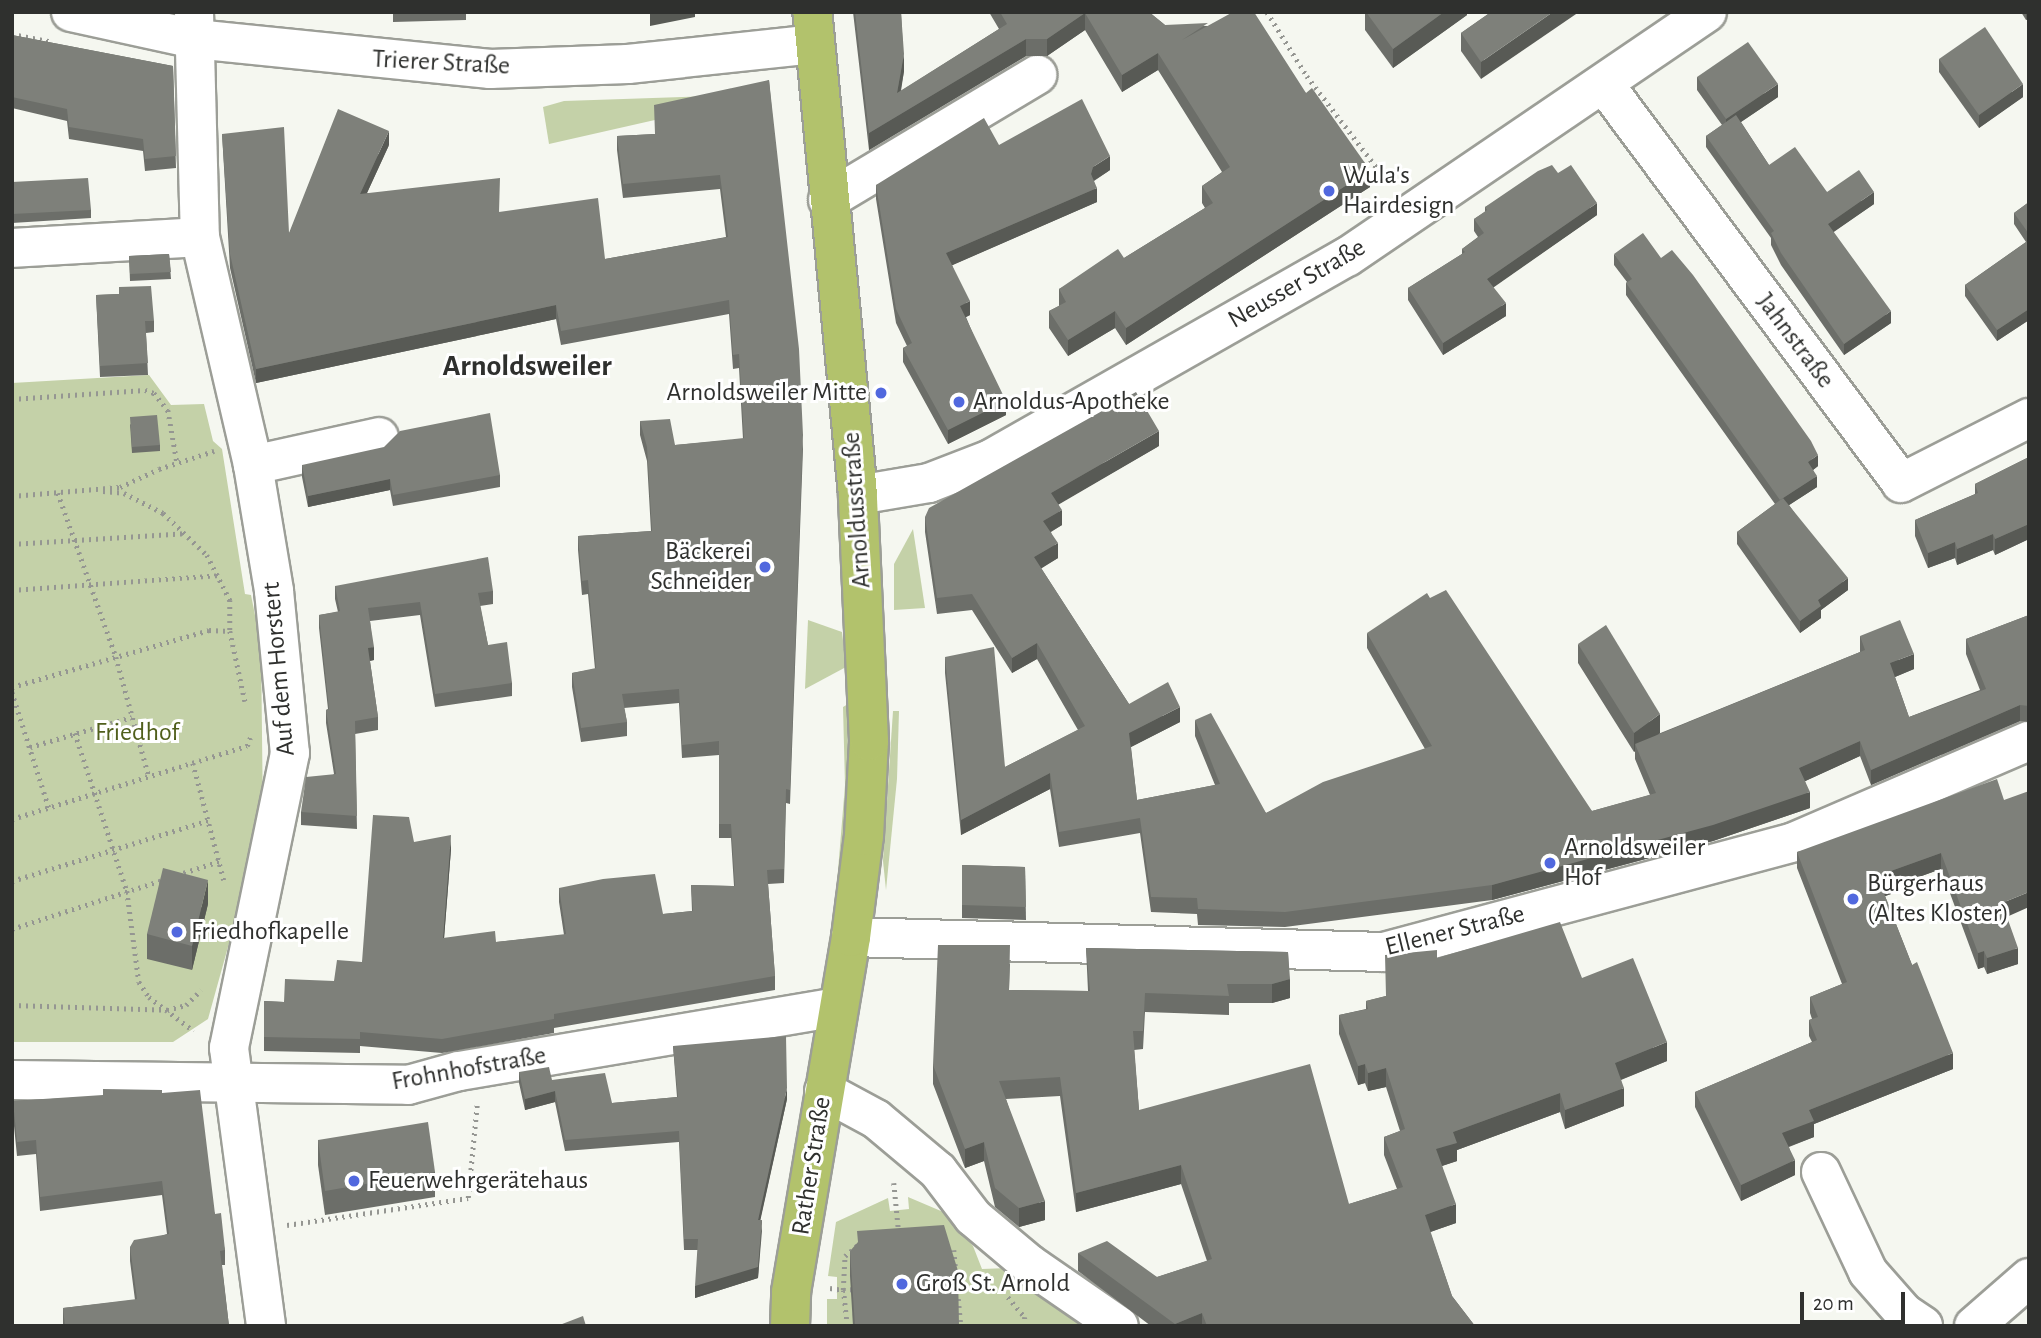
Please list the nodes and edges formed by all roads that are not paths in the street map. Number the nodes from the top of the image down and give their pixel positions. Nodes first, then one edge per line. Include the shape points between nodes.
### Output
1 (71, 12) edge
2 (1706, 12) edge
3 (195, 26) edge
4 (813, 28) edge
5 (1037, 75) dead end
6 (1604, 84) junction
7 (828, 200) junction
8 (201, 237) junction
9 (12, 248) edge
10 (2029, 418) edge
11 (380, 437) dead end
12 (237, 457) junction
13 (858, 495) junction
14 (2029, 741) edge
15 (851, 937) junction
16 (837, 1007) junction
17 (12, 1080) edge
18 (235, 1082) junction
19 (824, 1091) junction
20 (1821, 1172) dead end
21 (2029, 1278) edge
22 (266, 1326) edge
23 (790, 1326) edge
24 (1119, 1326) edge
25 (1923, 1326) edge
26 (1974, 1326) edge

1 - 3 street, Trierer Straße
2 - 6 street, Neusser Straße
3 - 4 street, Trierer Straße via 490,69 628,64
3 - 8 street, Auf dem Horstert
4 - 7 main road, Arnoldusstraße
5 - 7 street
6 - 10 street, Jahnstraße via 1901,483
6 - 13 street, Neusser Straße via 1413,215 991,458 929,483
7 - 13 main road, Arnoldusstraße
8 - 9 street
8 - 12 street, Auf dem Horstert
11 - 12 street
12 - 18 street, Auf dem Horstert via 274,591 290,753 229,1048
13 - 15 main road, Arnoldusstraße via 869,741 864,836
14 - 15 street, Ellener Straße via 1794,842 1384,952
15 - 16 main road, Arnoldusstraße
16 - 18 street, Frohnhofstraße via 481,1067 408,1085
16 - 19 main road, Rather Straße
17 - 18 street, Frohnhofstraße
18 - 22 street, Auf dem Horstert
19 - 23 main road, Rather Straße
19 - 24 street via 876,1119 938,1171 983,1225 1029,1264
20 - 25 street via 1868,1272 1904,1313
21 - 26 street

